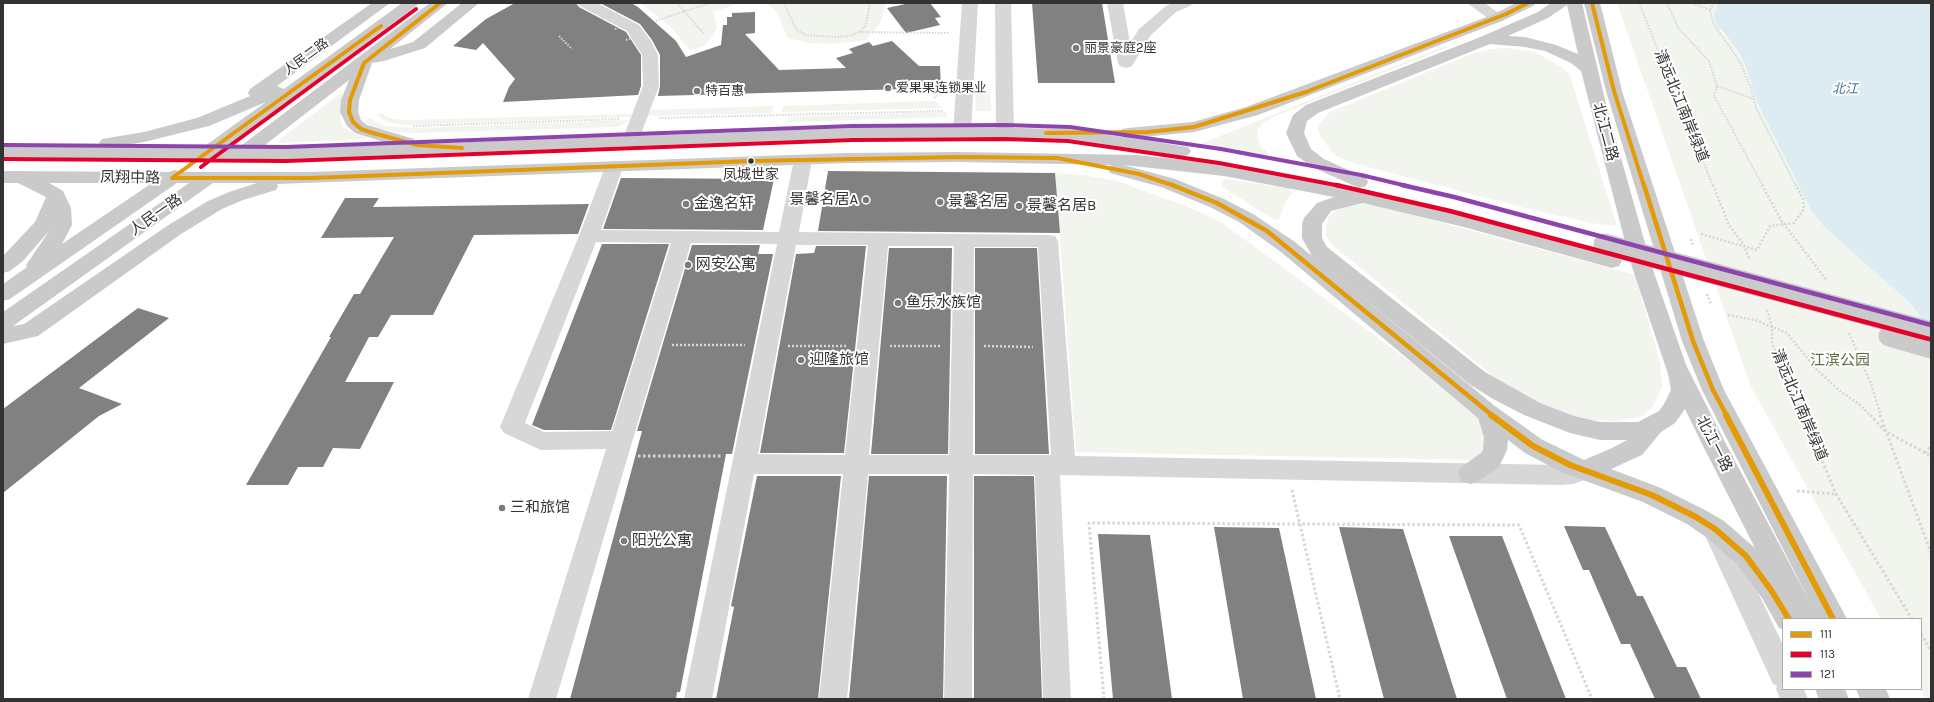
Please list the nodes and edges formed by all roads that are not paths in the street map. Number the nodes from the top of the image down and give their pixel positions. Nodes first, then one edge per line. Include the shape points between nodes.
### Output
1 (382, 3) edge
2 (412, 3) edge
3 (440, 3) edge
4 (471, 3) edge
5 (585, 3) edge
6 (970, 3) edge
7 (1003, 3) edge
8 (1115, 3) edge
9 (1185, 3) edge
10 (1475, 3) edge
11 (1528, 3) edge
12 (1560, 3) edge
13 (1574, 3) edge
14 (1592, 3) edge
15 (1497, 18) junction
16 (1484, 41) junction
17 (338, 58) junction
18 (364, 63) junction
19 (1589, 70) junction
20 (230, 112) junction
21 (962, 132) junction
22 (1005, 132) junction
23 (1069, 134) junction
24 (631, 141) junction
25 (453, 148) junction
26 (11, 152) edge
27 (206, 155) junction
28 (242, 155) junction
29 (1057, 158) junction
30 (803, 160) junction
31 (614, 167) junction
32 (7, 177) edge
33 (172, 178) junction
34 (312, 178) junction
35 (208, 179) junction
36 (1359, 182) junction
37 (56, 195) junction
38 (1378, 200) junction
39 (590, 236) junction
40 (683, 237) junction
41 (788, 238) junction
42 (879, 239) junction
43 (964, 240) junction
44 (1608, 253) junction
45 (1640, 261) joint
46 (3, 266) edge
47 (1670, 268) joint
48 (24, 280) junction
49 (3, 294) edge
50 (3, 322) edge
51 (30, 331) junction
52 (1931, 332) edge
53 (3, 336) edge
54 (1931, 348) edge
55 (3, 350) edge
56 (1676, 365) junction
57 (1487, 412) junction
58 (1653, 426) junction
59 (618, 448) junction
60 (745, 460) junction
61 (857, 465) junction
62 (961, 465) junction
63 (1055, 465) junction
64 (1584, 470) junction
65 (1470, 474) junction
66 (1715, 529) junction
67 (1788, 618) edge
68 (1804, 618) edge
69 (1832, 618) edge
70 (1782, 673) edge
71 (1830, 690) edge
72 (1841, 690) edge
73 (1871, 690) edge
74 (542, 699) edge
75 (698, 699) edge
76 (833, 699) edge
77 (958, 699) edge
78 (1057, 699) edge
79 (1835, 699) edge
80 (1846, 699) edge
81 (1876, 699) edge

1 - 20 main road, 人民二路
2 - 17 main road, 人民二路
3 - 18 main road
4 - 18 main road via 419,45
5 - 24 street via 633,28 653,54 651,86
6 - 21 street
7 - 22 street
8 - 9 street via 1126,63 1145,32 1171,9
10 - 15 street
11 - 15 main road
12 - 16 main road via 1543,15
13 - 19 main road, 北江二路
14 - 47 main road, 北江二路 via 1614,91
15 - 23 main road via 1280,102 1222,119 1194,126 1148,132
16 - 19 main road via 1510,40 1540,46 1569,55
16 - 36 main road via 1312,109 1299,119 1295,133 1304,152 1318,164
17 - 20 main road
17 - 27 main road, 人民二路
18 - 25 main road via 350,100 349,112 353,122 361,129 397,141
18 - 28 main road, 人民一路
19 - 45 main road, 北江二路
20 - 26 main road via 178,130 144,137 68,149
21 - 22 main road
21 - 24 main road
22 - 23 main road
23 - 36 main road via 1227,158
24 - 25 main road
25 - 28 main road, 凤翔中路
26 - 27 main road, 凤翔中路
27 - 28 main road, 凤翔中路
27 - 33 main road, 人民二路
28 - 35 main road, 人民一路
29 - 30 main road, 凤翔中路
29 - 38 main road, 凤翔中路 via 1174,163 1232,171
29 - 57 main road via 1139,174 1168,183 1246,218 1288,247
30 - 31 main road, 凤翔中路
30 - 41 street
31 - 34 main road, 凤翔中路
31 - 39 street
32 - 33 main road, 凤翔中路
32 - 37 main road via 39,185
33 - 35 main road, 凤翔中路
33 - 48 main road, 人民一路
34 - 35 main road, 凤翔中路
34 - 51 main road via 258,189 215,205 174,230
35 - 50 main road, 人民一路
36 - 44 main road via 1452,204
37 - 46 main road via 44,224 16,256
37 - 48 main road via 61,208 62,225 52,244
38 - 44 main road, 凤翔中路
38 - 58 main road via 1348,200 1330,204 1319,211 1311,230 1319,251 1477,378 1532,409 1570,424 1600,431 1638,430
39 - 40 street
39 - 59 street via 512,427 541,441
40 - 41 street
40 - 59 street
41 - 42 street
41 - 60 street
42 - 43 street
42 - 61 street
43 - 62 street
43 - 63 street via 1048,241
44 - 52 main road, bridge
44 - 54 main road, bridge
45 - 56 main road, 北江一路
47 - 69 main road, 北江一路 via 1693,341 1713,390
48 - 49 main road, 人民一路
51 - 53 main road
51 - 55 main road
56 - 58 main road via 1682,390 1680,399 1667,417
56 - 68 main road, 北江一路
57 - 64 main road via 1533,446
57 - 65 main road via 1496,437 1495,450 1490,460
58 - 64 main road via 1634,448
59 - 74 street
60 - 61 street
60 - 75 street
61 - 62 street
61 - 76 street
62 - 63 street
62 - 77 street
63 - 65 street
63 - 78 street
64 - 65 street via 1559,475
64 - 66 main road via 1652,495
66 - 67 main road via 1746,556
66 - 70 street
71 - 79 main road
72 - 80 main road
73 - 81 main road

